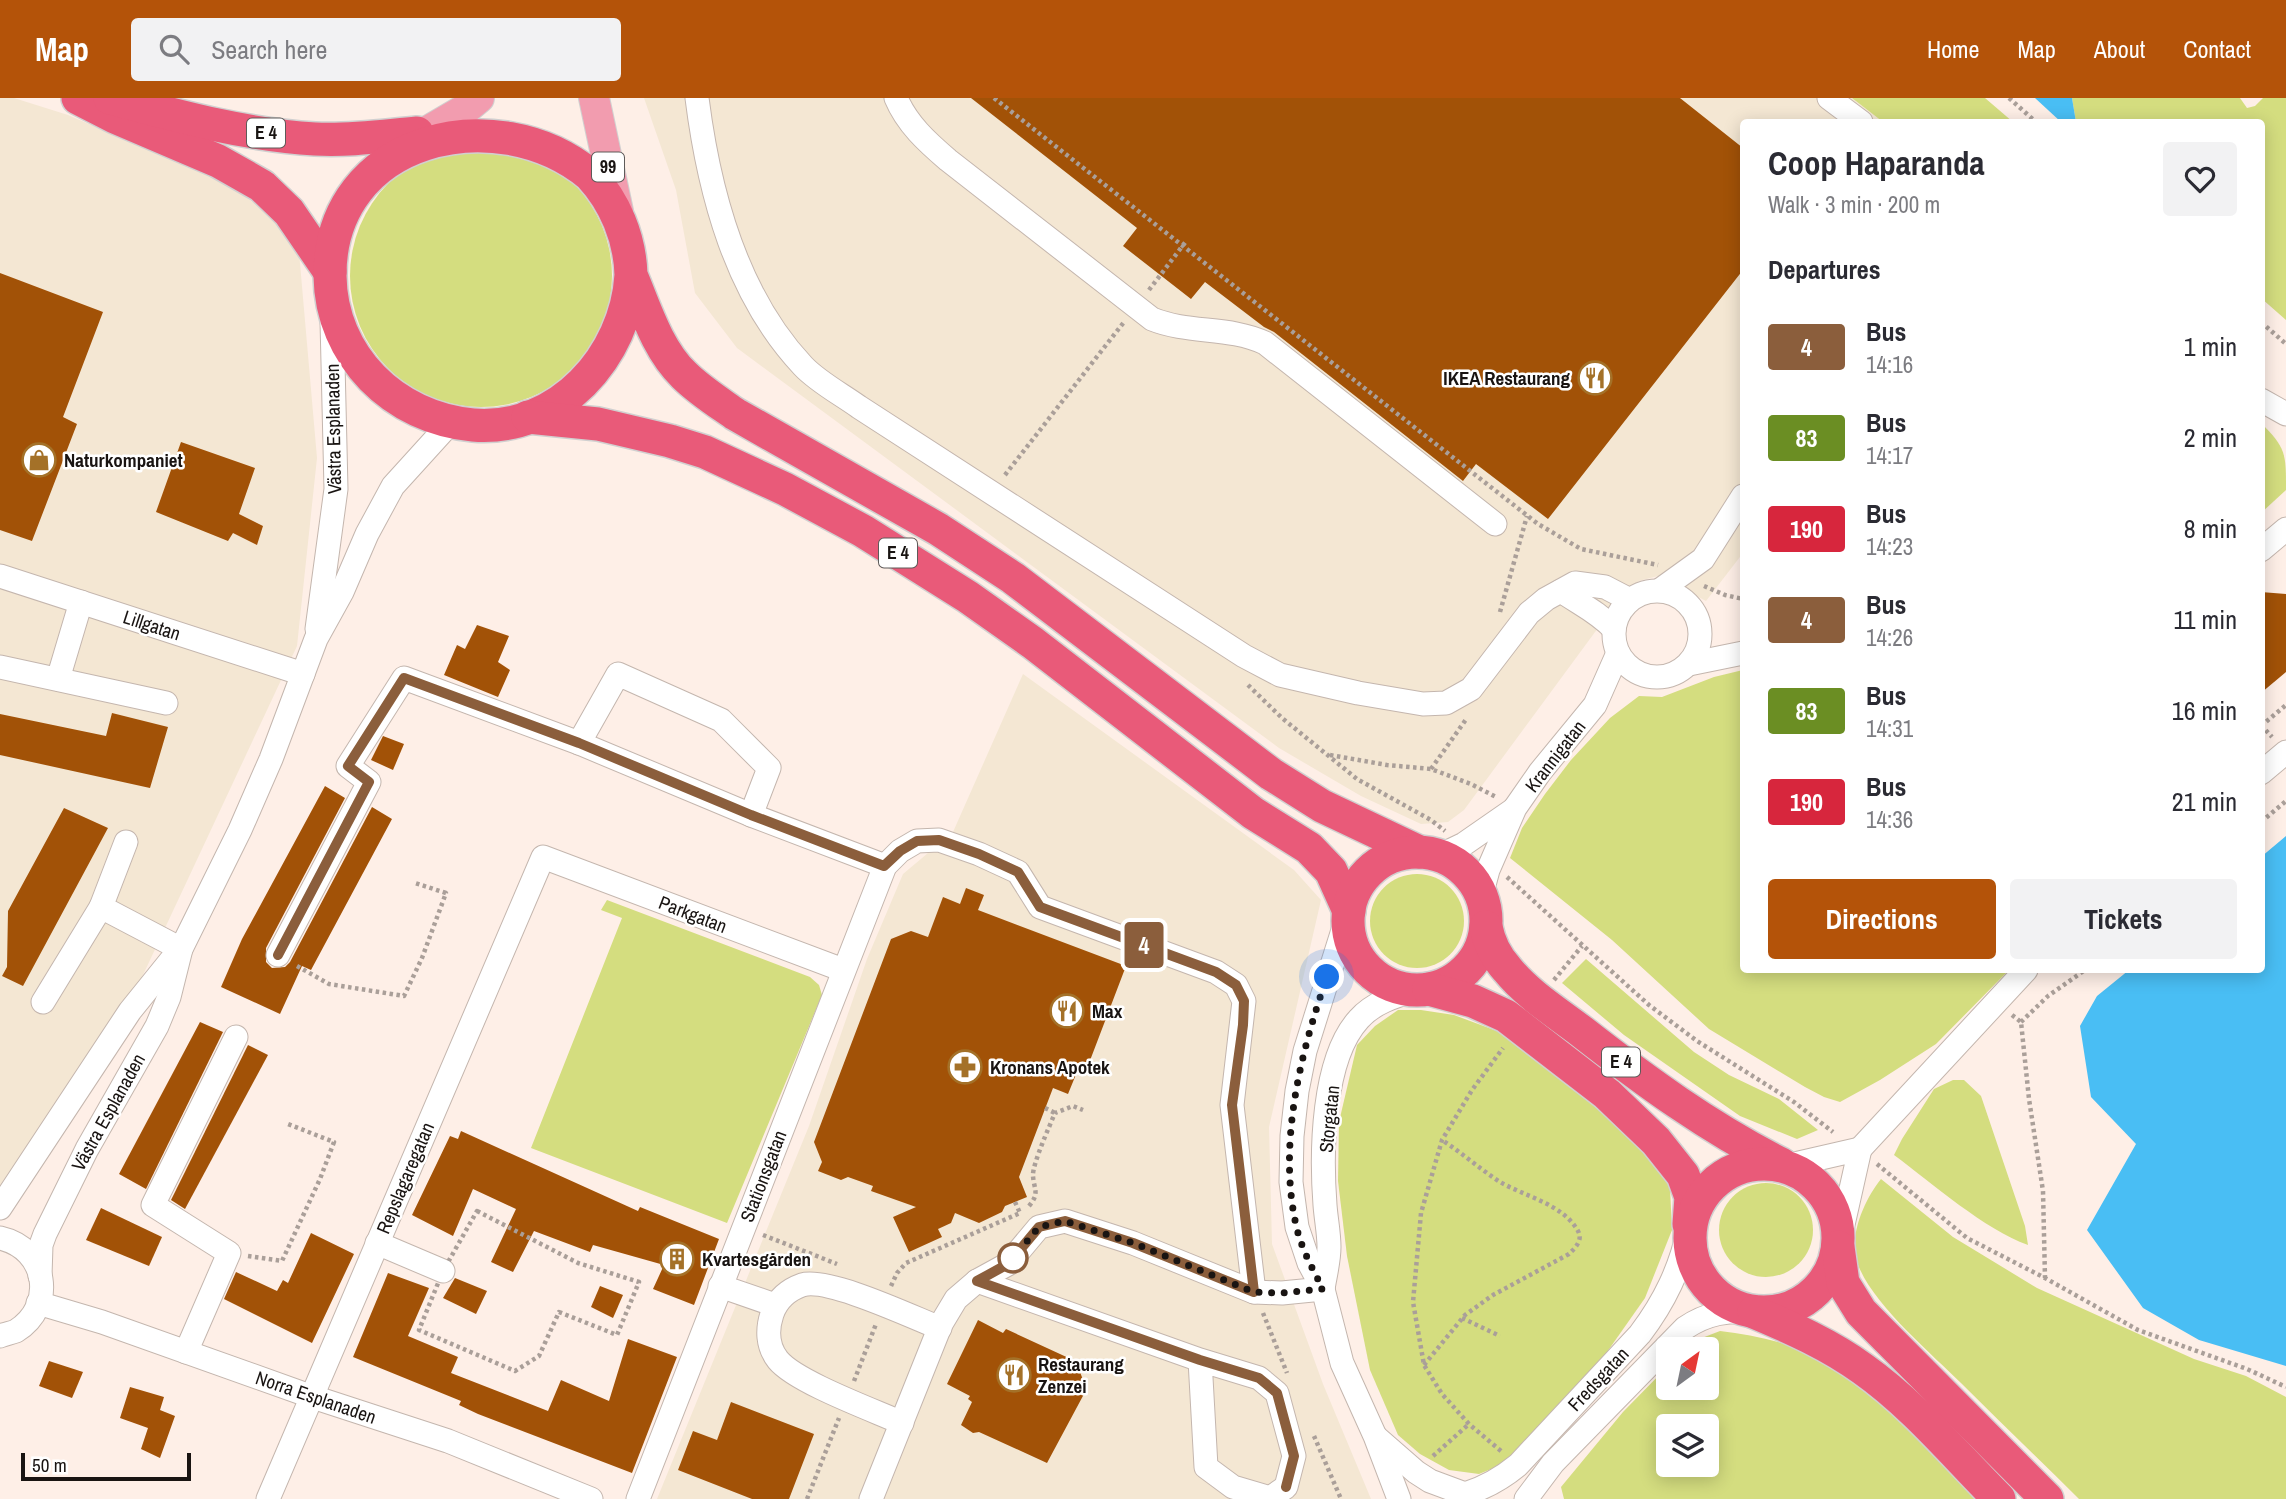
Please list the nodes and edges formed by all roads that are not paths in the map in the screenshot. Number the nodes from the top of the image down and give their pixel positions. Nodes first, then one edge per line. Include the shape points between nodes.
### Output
1 (78, 98) edge
2 (110, 98) edge
3 (479, 98) edge
4 (594, 98) edge
5 (697, 98) edge
6 (896, 98) edge
7 (1829, 98) edge
8 (1857, 119) edge
9 (426, 132) junction
10 (624, 235) junction
11 (631, 275) junction
12 (330, 287) junction
13 (2265, 402) edge
14 (2286, 414) edge
15 (528, 417) junction
16 (452, 421) junction
17 (1740, 501) edge
18 (1495, 524) dead end
19 (2286, 529) edge
20 (2265, 547) edge
21 (0, 576) edge
22 (1690, 579) junction
23 (1660, 590) junction
24 (1561, 591) junction
25 (1630, 600) junction
26 (81, 602) junction
27 (1696, 618) junction
28 (1614, 629) junction
29 (316, 639) junction
30 (1740, 650) edge
31 (1618, 653) junction
32 (1740, 653) edge
33 (1689, 664) junction
34 (0, 667) edge
35 (303, 674) junction
36 (1646, 676) junction
37 (58, 679) junction
38 (166, 703) dead end
39 (1595, 705) junction
40 (579, 743) junction
41 (2286, 752) edge
42 (2265, 770) edge
43 (1516, 808) junction
44 (751, 815) junction
45 (126, 842) dead end
46 (1429, 854) junction
47 (543, 858) joint
48 (884, 866) junction
49 (1491, 900) junction
50 (101, 907) junction
51 (1349, 911) junction
52 (181, 949) junction
53 (278, 955) road end
54 (843, 970) junction
55 (2023, 973) edge
56 (1422, 989) junction
57 (43, 1002) dead end
58 (236, 1037) dead end
59 (1860, 1149) junction
60 (1786, 1166) junction
61 (0, 1208) edge
62 (1689, 1229) junction
63 (0, 1238) edge
64 (377, 1243) junction
65 (1838, 1247) junction
66 (443, 1271) road end
67 (40, 1276) junction
68 (977, 1281) junction
69 (720, 1286) junction
70 (1323, 1289) junction
71 (1254, 1292) junction
72 (38, 1303) junction
73 (775, 1305) junction
74 (1754, 1312) junction
75 (940, 1328) junction
76 (4, 1337) edge
77 (186, 1352) junction
78 (1200, 1360) junction
79 (310, 1396) junction
80 (902, 1423) junction
81 (1375, 1436) junction
82 (1472, 1497) edge
83 (268, 1499) edge
84 (591, 1499) edge
85 (638, 1499) edge
86 (871, 1499) edge
87 (1399, 1499) edge
88 (1437, 1499) edge
89 (1526, 1499) edge
90 (1999, 1499) edge
91 (2047, 1499) edge

1 - 12 highway, E 4 via 218,161 262,186 289,212
2 - 9 highway, E 4 via 216,126 314,139
3 - 9 main road
4 - 10 main road, 99
5 - 24 street via 725,230 755,302 805,368 1244,656 1280,675 1423,705 1446,703 1471,689 1529,613
6 - 18 street via 908,121 938,151 1152,319 1168,326 1234,332 1265,343
7 - 8 street
9 - 10 highway, E 4 via 466,124 499,125 536,134 577,160 604,190
9 - 12 highway, E 4 via 380,161 351,195 333,243
10 - 11 highway, E 4
11 - 15 highway, E 4 via 625,315 602,362 564,399
11 - 46 highway, E 4 via 666,352 682,374 709,397 938,529 1013,578 1271,774 1322,806
12 - 16 highway, E 4 via 340,330 363,369 398,401
12 - 29 street, Västra Esplanaden via 336,489
13 - 14 street
15 - 16 highway, E 4 via 482,425
15 - 51 highway, E 4 via 598,424 705,452 863,531 1033,643 1253,813 1309,848 1331,871
16 - 29 street, Västra Esplanaden via 385,499
17 - 22 street
19 - 20 street
21 - 26 street, Lillgatan
22 - 23 street
22 - 27 street
23 - 25 street
23 - 27 street via 1673,593
24 - 25 street via 1575,583 1587,583
24 - 28 street
25 - 28 street
26 - 35 street, Lillgatan
26 - 37 street
27 - 30 street
27 - 33 street via 1699,648
28 - 31 street
29 - 35 street, Västra Esplanaden
31 - 36 street
31 - 39 street, Krannigatan
32 - 33 street
33 - 36 street via 1669,676
34 - 37 street
35 - 52 street, Västra Esplanaden via 240,830
36 - 39 street, Krannigatan
37 - 38 street
39 - 43 street, Krannigatan
40 - 44 street
40 - 44 street via 618,674 721,720 769,768
40 - 53 street via 404,678 348,766 369,782
41 - 42 street
43 - 46 street, Krannigatan via 1489,828
43 - 49 street, Krannigatan via 1488,870
44 - 48 street
45 - 50 street
46 - 49 highway, E 4 via 1466,872
46 - 51 highway via 1390,858 1370,870 1356,889
47 - 54 street, Parkgatan
47 - 64 street, Repslagaregatan
48 - 54 street, Stationsgatan
48 - 71 street via 917,841 939,840 969,850 1018,872 1040,907 1216,972 1236,985 1244,1001 1232,1105
49 - 56 highway via 1481,947 1467,968 1448,982
49 - 60 highway, E 4 via 1491,943 1502,962 1534,995 1686,1110
50 - 52 street
50 - 57 street
51 - 56 highway, E 4 via 1351,941 1366,967 1386,982
51 - 70 street, Storgatan via 1305,1051 1292,1136 1291,1182 1297,1227
52 - 61 street, Västra Esplanaden via 130,1011
52 - 67 street, Västra Esplanaden via 157,1026 45,1234
54 - 69 street, Stationsgatan
55 - 59 street
56 - 62 highway, E 4 via 1473,1001 1506,1016 1607,1094 1656,1141 1683,1175 1691,1197
56 - 70 street, Storgatan via 1377,1005 1359,1019 1342,1046 1325,1135 1329,1248
58 - 77 street via 153,1205 229,1253
59 - 60 street
59 - 65 street
60 - 62 highway via 1743,1166 1724,1175 1701,1198
60 - 65 highway, E 4 via 1808,1178 1823,1194 1835,1219
62 - 74 highway, E 4 via 1694,1260 1707,1284 1727,1301
62 - 82 street, Fredsgatan via 1672,1285 1640,1334 1518,1465
63 - 67 street via 24,1247 37,1263
64 - 66 street
64 - 79 street, Repslagaregatan
65 - 74 highway via 1827,1277 1810,1296 1783,1310
65 - 91 highway, E 4 via 1843,1283 1861,1312
67 - 72 street, Västra Esplanaden
68 - 71 street via 1008,1264 1039,1227 1065,1221
68 - 75 street via 956,1299
68 - 78 street
69 - 73 street
69 - 85 street, Stationsgatan
70 - 71 street
70 - 81 street, Storgatan via 1342,1363
72 - 76 street via 17,1330
72 - 77 street, Norra Esplanaden
73 - 75 street via 803,1284 828,1285
73 - 80 street via 768,1340 778,1360 798,1376
74 - 89 street, Fredsgatan via 1713,1314 1685,1328 1553,1463
74 - 90 highway, E 4 via 1798,1331 1864,1370
75 - 80 street
77 - 79 street, Norra Esplanaden
78 - 78 street via 1206,1466 1233,1487 1270,1498 1286,1487 1294,1456 1277,1393 1259,1378
79 - 83 street, Repslagaregatan
79 - 84 street, Norra Esplanaden via 448,1441
80 - 86 street
81 - 82 street, Storgatan via 1430,1481
81 - 87 street, Storgatan
82 - 88 street

